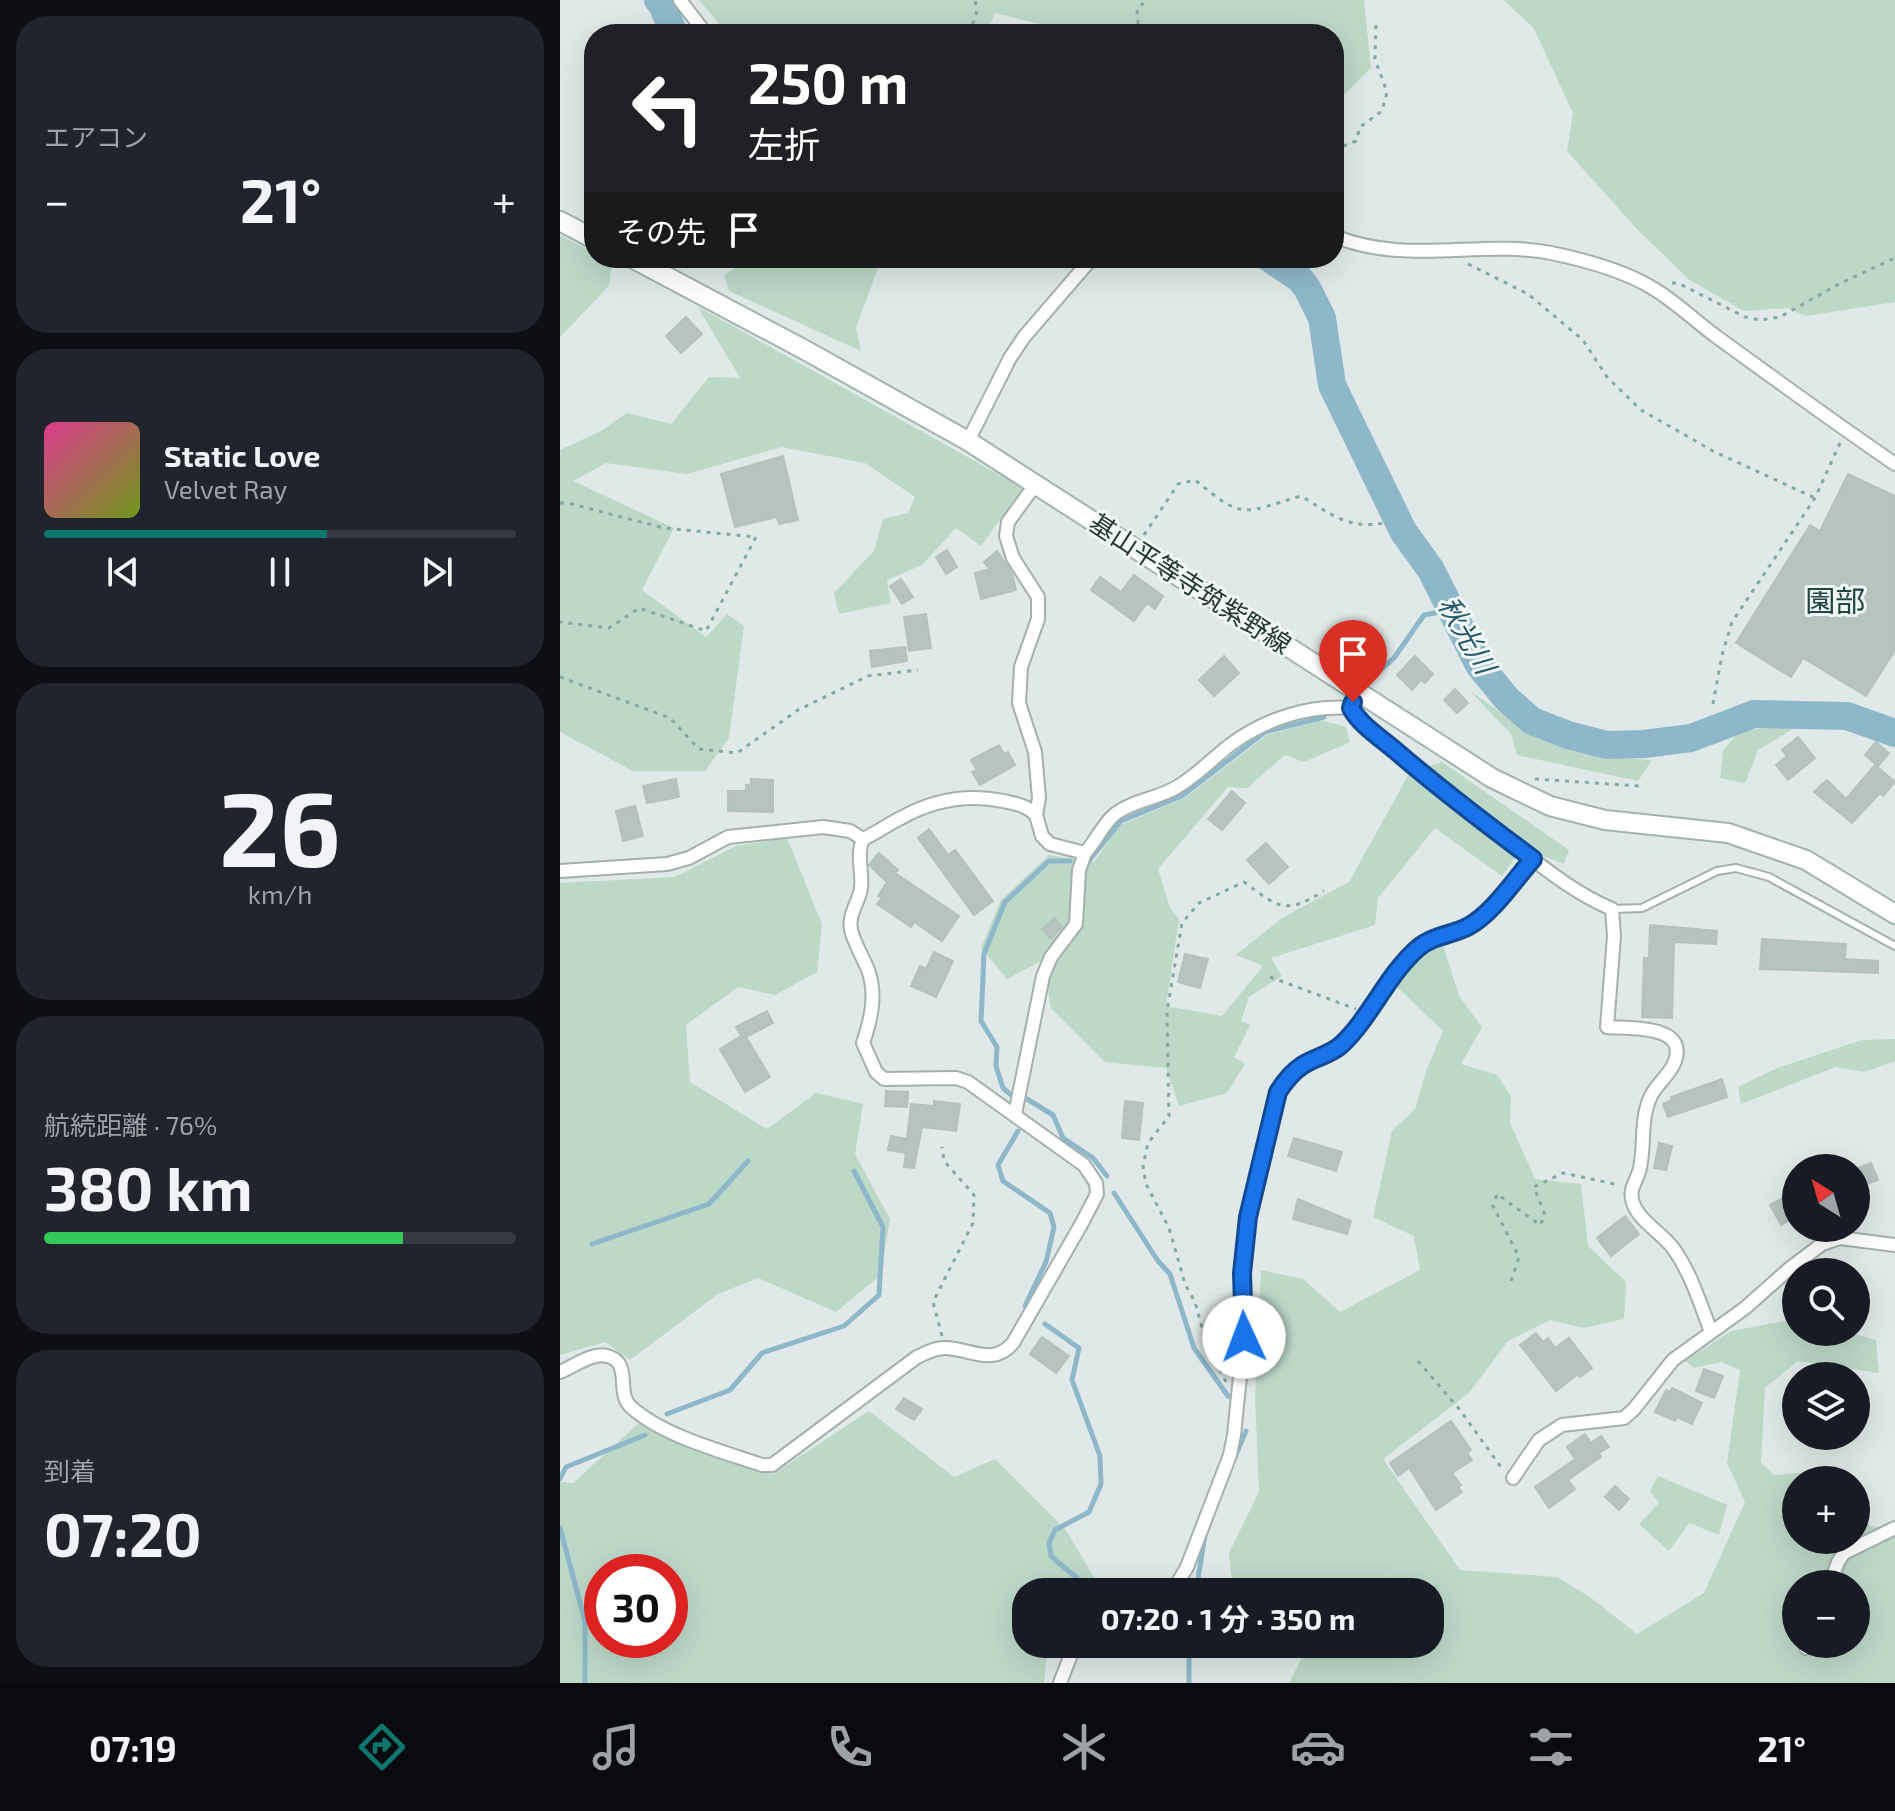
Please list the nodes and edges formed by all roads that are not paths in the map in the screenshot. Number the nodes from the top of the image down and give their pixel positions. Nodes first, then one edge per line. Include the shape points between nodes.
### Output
1 (680, 0) edge
2 (698, 24) edge
3 (560, 221) edge
4 (584, 234) edge
5 (1344, 239) edge
6 (651, 268) edge
7 (1083, 268) edge
8 (968, 441) junction
9 (1895, 464) edge
10 (1035, 485) junction
11 (1356, 700) junction
12 (1036, 815) junction
13 (863, 839) junction
14 (1085, 853) junction
15 (1533, 859) junction
16 (560, 871) edge
17 (1612, 909) junction
18 (1895, 914) edge
19 (1895, 946) edge
20 (1015, 1114) junction
21 (1895, 1245) edge
22 (1711, 1332) junction
23 (560, 1372) edge
24 (1513, 1478) road end
25 (1895, 1528) edge
26 (1835, 1570) edge
27 (1181, 1578) edge
28 (1070, 1658) edge
29 (1060, 1683) edge

1 - 2 street
3 - 4 main road
5 - 9 street via 1388,250 1549,253 1610,269 1654,289
6 - 8 main road, 基山平等寺筑紫野線
7 - 8 street via 1024,337
8 - 10 main road, 基山平等寺筑紫野線
10 - 11 main road, 基山平等寺筑紫野線
10 - 12 street via 1008,522 1006,536 1013,558 1038,597 1038,619 1021,667 1019,703 1035,752
11 - 14 street via 1289,714 1257,728 1179,786 1112,817
11 - 15 street via 1367,726
11 - 18 main road, 基山平等寺筑紫野線 via 1550,806 1605,820 1728,833 1806,860
12 - 13 street via 1027,806 960,798 931,805
12 - 14 street via 1050,844
13 - 16 street via 823,827 728,837 667,864
13 - 20 street via 862,886 851,911 851,930 870,974 871,1021 863,1043 876,1072 884,1079 956,1078
14 - 20 street via 1076,924 1043,976
15 - 17 street
15 - 27 street via 1469,927 1421,946 1350,1036 1336,1050 1290,1075 1278,1092 1248,1217 1242,1273 1244,1337 1230,1455
17 - 19 lane via 1642,908 1717,871 1736,868 1769,877
17 - 22 street via 1607,1027 1665,1033 1677,1049 1645,1115 1640,1171 1630,1187 1633,1204 1662,1234 1690,1276
20 - 23 street via 1084,1165 1097,1194 1004,1353 991,1356 945,1348 917,1357 772,1465 685,1439 631,1407 622,1396 619,1363 606,1356
21 - 22 street via 1840,1238 1822,1244
22 - 24 street via 1673,1360 1624,1418 1562,1425 1539,1440
25 - 26 street via 1844,1553
28 - 29 street

